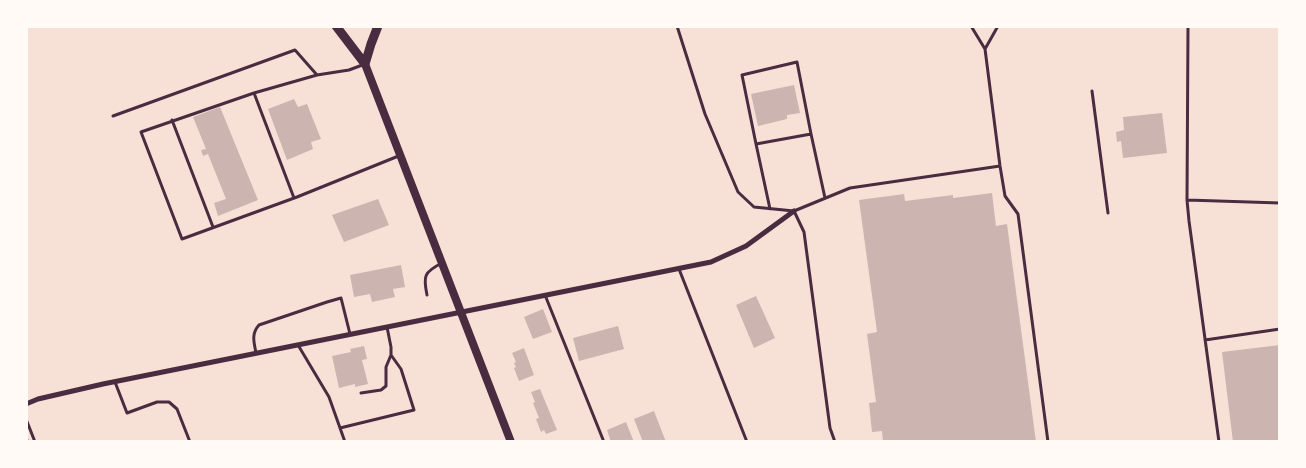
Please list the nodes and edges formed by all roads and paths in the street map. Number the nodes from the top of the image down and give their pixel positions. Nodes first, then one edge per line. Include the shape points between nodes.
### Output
1 (336, 26) edge
2 (378, 26) edge
3 (676, 26) edge
4 (971, 26) edge
5 (998, 26) edge
6 (1188, 26) edge
7 (985, 49) junction
8 (365, 64) junction
9 (317, 75) junction
10 (1092, 91) dead end
11 (254, 93) junction
12 (113, 116) dead end
13 (172, 120) junction
14 (811, 134) junction
15 (756, 144) junction
16 (401, 155) junction
17 (1000, 166) junction
18 (294, 198) junction
19 (824, 198) junction
20 (1187, 200) junction
21 (1280, 203) edge
22 (770, 210) junction
23 (794, 212) junction
24 (1108, 212) dead end
25 (213, 228) junction
26 (442, 263) junction
27 (679, 268) junction
28 (427, 295) dead end
29 (546, 295) junction
30 (462, 312) junction
31 (388, 327) junction
32 (1280, 329) edge
33 (350, 335) junction
34 (1205, 340) junction
35 (298, 345) junction
36 (256, 353) junction
37 (391, 355) junction
38 (115, 382) junction
39 (361, 393) dead end
40 (26, 404) edge
41 (26, 419) edge
42 (340, 428) junction
43 (26, 440) edge
44 (30, 442) edge
45 (35, 442) edge
46 (190, 442) edge
47 (345, 442) edge
48 (511, 442) edge
49 (604, 442) edge
50 (747, 442) edge
51 (835, 442) edge
52 (1048, 442) edge
53 (1219, 442) edge

1 - 8 main road
2 - 8 main road
3 - 22 lane via 706,114 738,192 754,207
4 - 7 lane
5 - 7 lane
6 - 20 lane
7 - 17 lane
8 - 9 lane
8 - 16 street
9 - 11 lane
9 - 12 lane via 295,50
10 - 24 lane
11 - 13 lane
11 - 18 lane
13 - 25 lane
13 - 25 lane via 141,132 160,183 182,239
14 - 15 lane
14 - 15 lane via 797,62 742,74
14 - 19 lane
15 - 22 lane
16 - 18 lane
16 - 26 street
17 - 19 lane via 850,188
17 - 52 lane via 1005,196 1018,214
18 - 25 lane
19 - 23 lane
20 - 21 lane
20 - 34 lane
22 - 23 lane
23 - 27 street via 746,246 711,262
23 - 51 lane via 804,232 830,428
26 - 28 lane via 432,268 424,278
26 - 30 street
27 - 29 street
27 - 50 lane
29 - 30 street
29 - 49 lane
30 - 31 street
30 - 48 street
31 - 33 street
31 - 37 lane
32 - 34 lane
33 - 35 street
33 - 36 lane via 341,298 259,325 253,335
34 - 53 lane
35 - 36 street
35 - 42 lane via 328,397
36 - 38 street
37 - 39 lane via 386,367 386,386 381,390
37 - 42 lane via 401,369 414,410
38 - 40 street
38 - 46 lane via 127,413 157,402 169,402 177,409
41 - 45 lane
42 - 47 lane
43 - 44 lane

